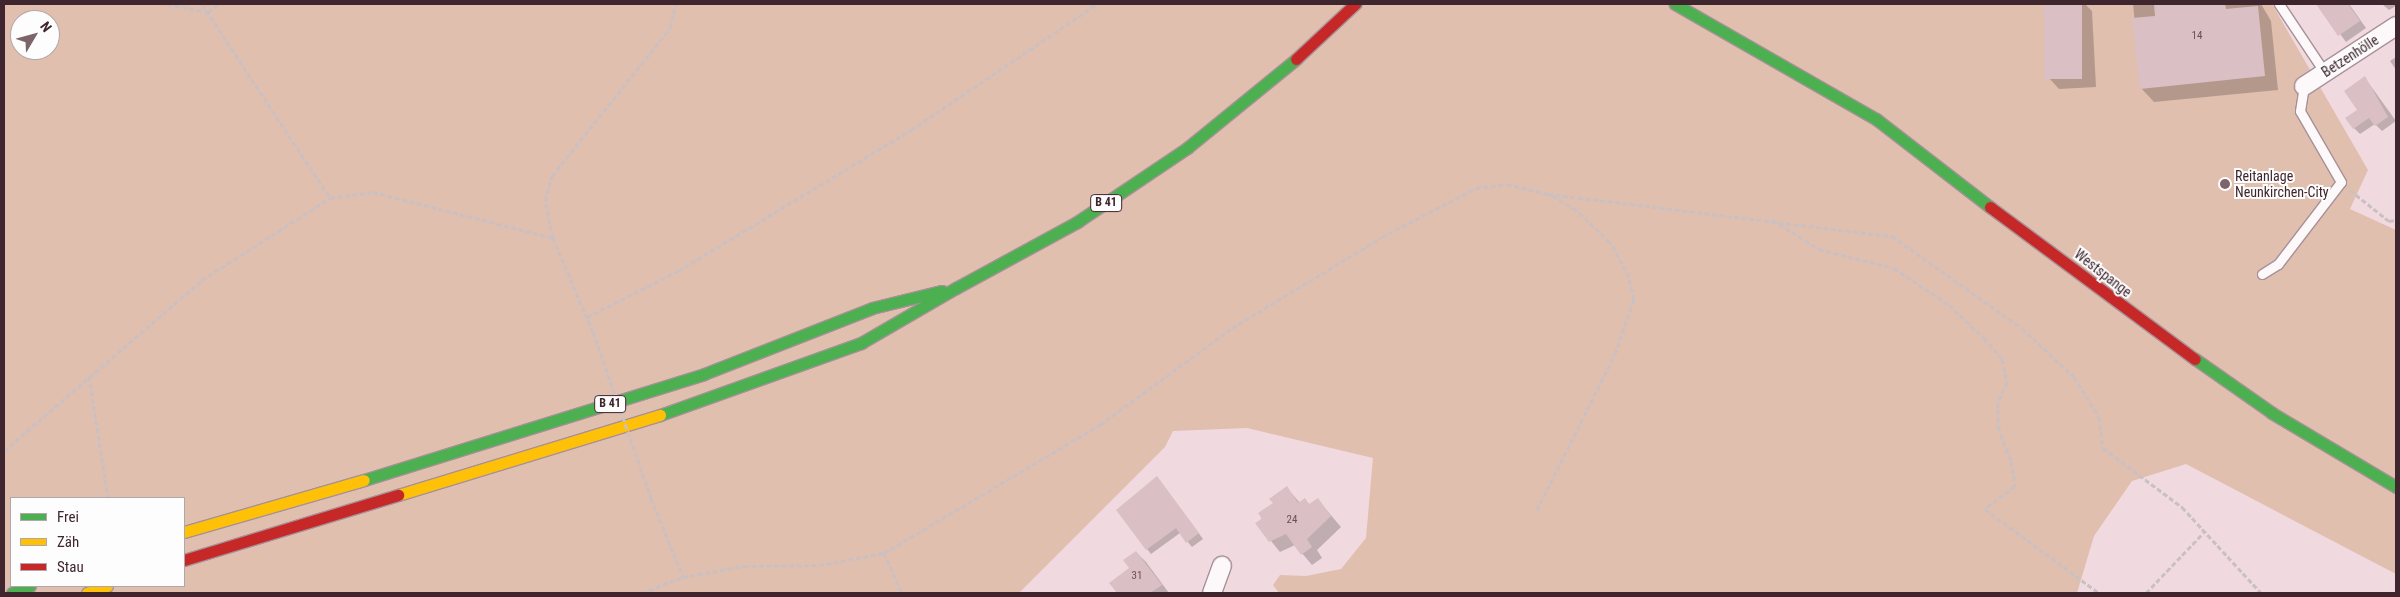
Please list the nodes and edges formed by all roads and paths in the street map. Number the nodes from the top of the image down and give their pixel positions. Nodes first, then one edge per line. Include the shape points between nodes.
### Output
1 (167, 4) edge
2 (202, 4) edge
3 (219, 4) edge
4 (676, 4) edge
5 (1097, 4) edge
6 (1355, 4) edge
7 (1675, 4) edge
8 (2279, 4) edge
9 (208, 12) junction
10 (2396, 26) edge
11 (2325, 73) junction
12 (2304, 86) joint
13 (2341, 182) junction
14 (1548, 194) junction
15 (330, 198) junction
16 (1773, 219) junction
17 (2396, 220) edge
18 (553, 238) junction
19 (2262, 274) dead end
20 (956, 288) junction
21 (587, 317) junction
22 (88, 376) junction
23 (4, 451) edge
24 (2396, 487) edge
25 (108, 497) edge
26 (1536, 510) dead end
27 (185, 532) edge
28 (2204, 532) junction
29 (884, 553) junction
30 (185, 560) edge
31 (1222, 566) dead end
32 (683, 577) junction
33 (27, 587) edge
34 (104, 587) edge
35 (12, 593) edge
36 (87, 593) edge
37 (642, 593) edge
38 (902, 593) edge
39 (1212, 593) edge
40 (2099, 593) edge
41 (2146, 593) edge
42 (2261, 593) edge

1 - 9 path
2 - 9 path
3 - 9 path
4 - 18 path via 670,28 552,176 545,201
5 - 21 path via 911,130 678,271
6 - 20 main road, B 41 via 1269,84 1186,148 1078,222
7 - 24 main road, Westspange via 1798,73 1914,144 2128,312 2272,413
8 - 11 lane
9 - 15 path
10 - 11 street, Betzenhölle
11 - 12 street, Betzenhölle
12 - 13 lane via 2300,111
13 - 17 path via 2388,221
13 - 19 lane via 2278,264
14 - 16 path
14 - 26 path via 1576,210 1610,242 1629,277 1634,299 1614,354
14 - 29 path via 1507,184 1476,188 1382,237 1232,328 1100,425
15 - 18 path via 373,192
15 - 22 path via 202,280
16 - 28 path via 1892,236 2022,328 2074,377 2099,417 2103,448 2182,507
16 - 40 path via 1818,249 1894,268 1949,305 1984,338 2002,359 2007,382 1998,402 1998,427 2011,461 2014,486 1985,509
18 - 21 path
20 - 27 main road, B 41 via 872,308 704,374 483,446
20 - 30 main road, B 41 via 861,343 713,399
21 - 32 path, bridge via 651,498
22 - 23 path
22 - 25 path
28 - 41 path
28 - 42 path
29 - 32 path via 819,565 744,566
29 - 38 path
31 - 39 street
32 - 37 path
33 - 35 main road
34 - 36 main road

